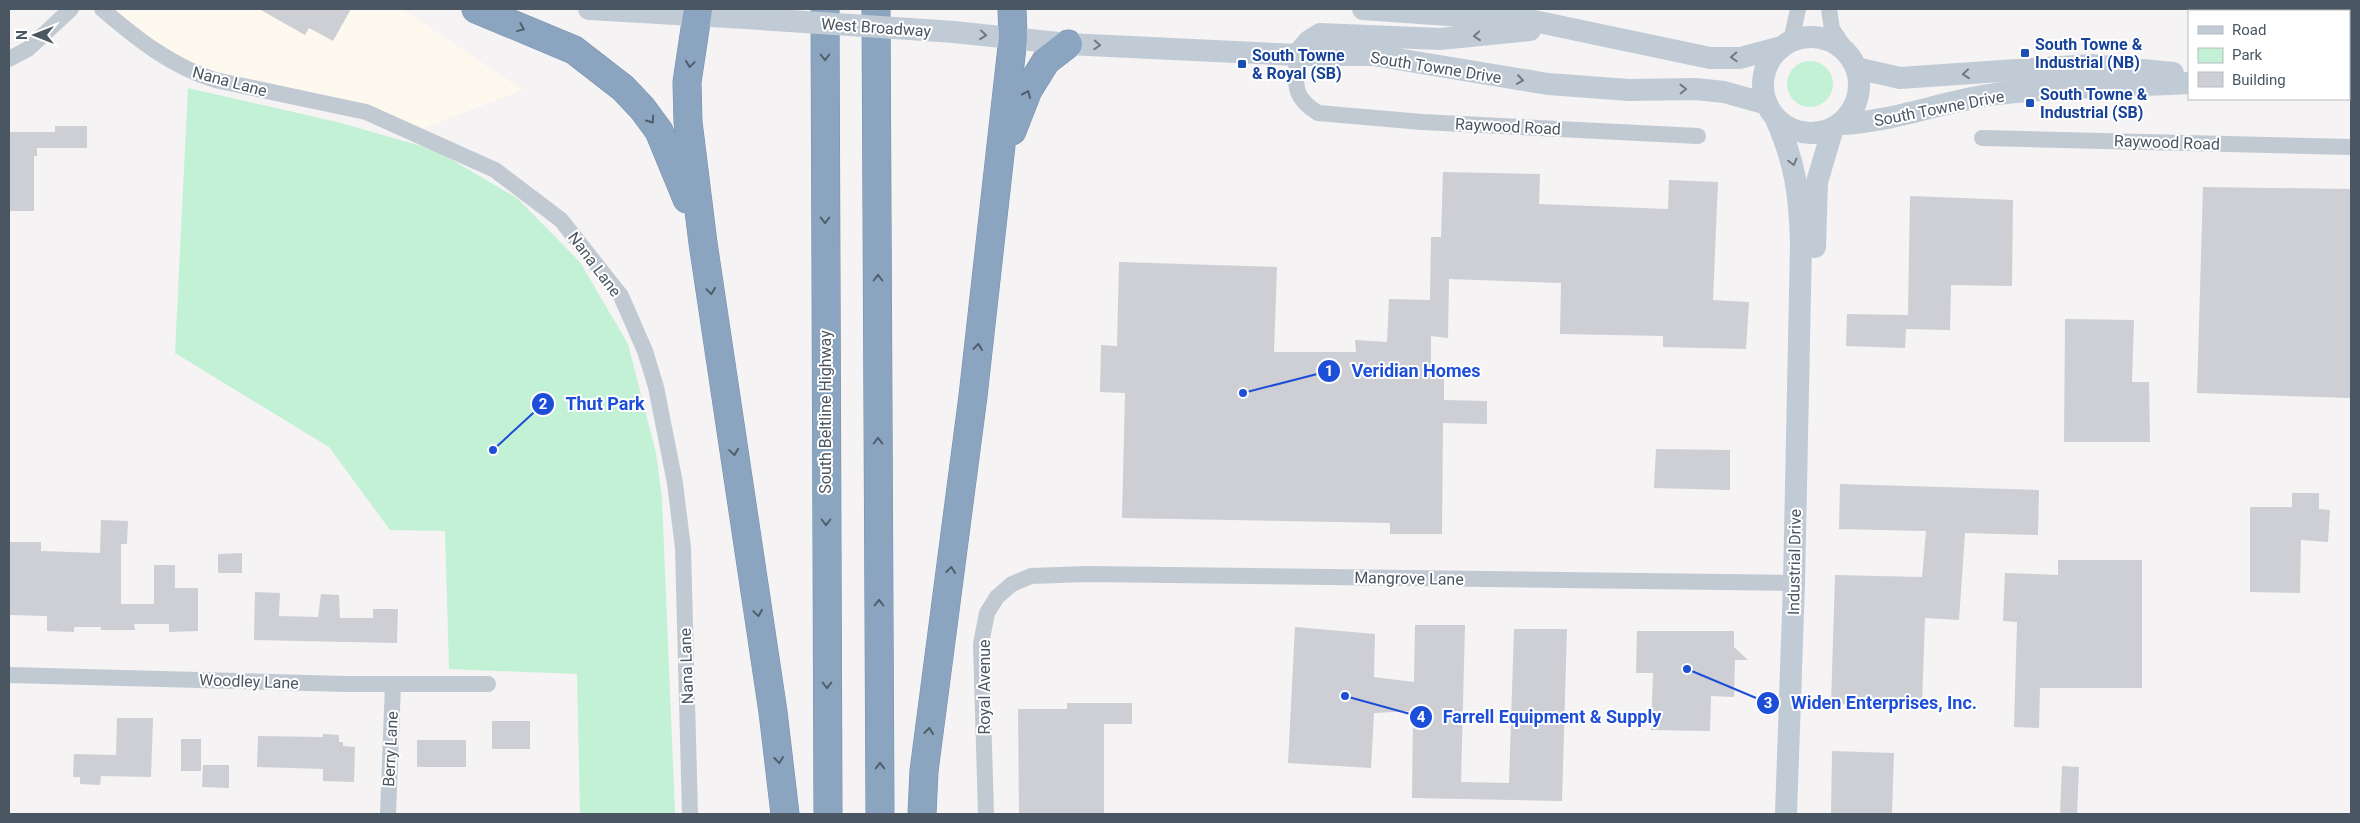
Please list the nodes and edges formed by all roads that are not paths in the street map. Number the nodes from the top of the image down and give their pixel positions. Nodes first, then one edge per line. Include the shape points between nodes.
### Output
1 (71, 9) edge
2 (102, 9) edge
3 (476, 9) edge
4 (589, 9) edge
5 (824, 9) edge
6 (876, 9) edge
7 (1012, 9) edge
8 (1363, 9) edge
9 (1798, 9) edge
10 (1829, 9) edge
11 (697, 12) edge
12 (1560, 26) junction
13 (1013, 38) junction
14 (1068, 44) junction
15 (1786, 44) junction
16 (1297, 55) junction
17 (9, 59) edge
18 (1853, 62) junction
19 (2188, 76) edge
20 (2188, 83) edge
21 (1771, 111) junction
22 (1836, 126) junction
23 (1698, 136) dead end
24 (1982, 138) dead end
25 (2351, 147) edge
26 (997, 172) junction
27 (704, 243) junction
28 (1799, 310) junction
29 (1024, 579) joint
30 (1794, 583) junction
31 (9, 675) edge
32 (393, 684) junction
33 (488, 684) dead end
34 (388, 814) edge
35 (690, 814) edge
36 (785, 814) edge
37 (828, 814) edge
38 (880, 814) edge
39 (922, 814) edge
40 (986, 814) edge
41 (1786, 814) edge

1 - 17 street via 28,49
2 - 35 street, Nana Lane via 159,55 191,72 366,112 495,170 561,220 621,296 645,351 656,387 676,483 683,548
3 -> 27 highway via 574,50 623,88 658,131
4 - 11 street, West Broadway
5 -> 37 highway, South Beltline Highway
38 -> 6 highway
7 - 13 highway
8 - 12 street via 1534,21
9 - 15 street
10 - 18 street via 1832,29
11 -> 13 street, West Broadway, bridge
11 -> 27 highway via 687,82 688,122
15 -> 12 street via 1740,58 1710,58
12 -> 16 street via 1440,39 1320,34
13 - 14 street, South Towne Drive
13 - 26 highway
14 -> 16 street, South Towne Drive
26 -> 14 highway via 1028,90 1046,61
15 - 18 street via 1817,37 1840,47
15 - 21 street via 1771,59 1764,73 1763,89
16 -> 21 street, South Towne Drive via 1380,56 1548,84 1629,90 1696,88 1724,92
16 - 23 street, Raywood Road via 1296,89 1304,104 1318,113 1422,122
19 -> 18 street, South Towne Drive via 2090,65 1900,78
18 - 22 street via 1859,81 1858,96 1853,109
20 - 22 street, South Towne Drive via 1995,94
21 - 22 street via 1784,126 1802,132 1821,133
21 -> 28 street, Industrial Drive via 1794,164 1800,202
22 - 28 street, Industrial Drive via 1817,182 1814,273
24 - 25 street, Raywood Road
39 -> 26 highway via 924,770 974,396
27 -> 36 highway
28 - 30 street, Industrial Drive
29 - 30 street, Mangrove Lane via 1062,573
29 - 40 street, Royal Avenue via 997,597 987,613 981,644
30 - 41 street, Industrial Drive
31 - 32 street, Woodley Lane
32 - 33 street, Woodley Lane
32 - 34 street, Berry Lane

